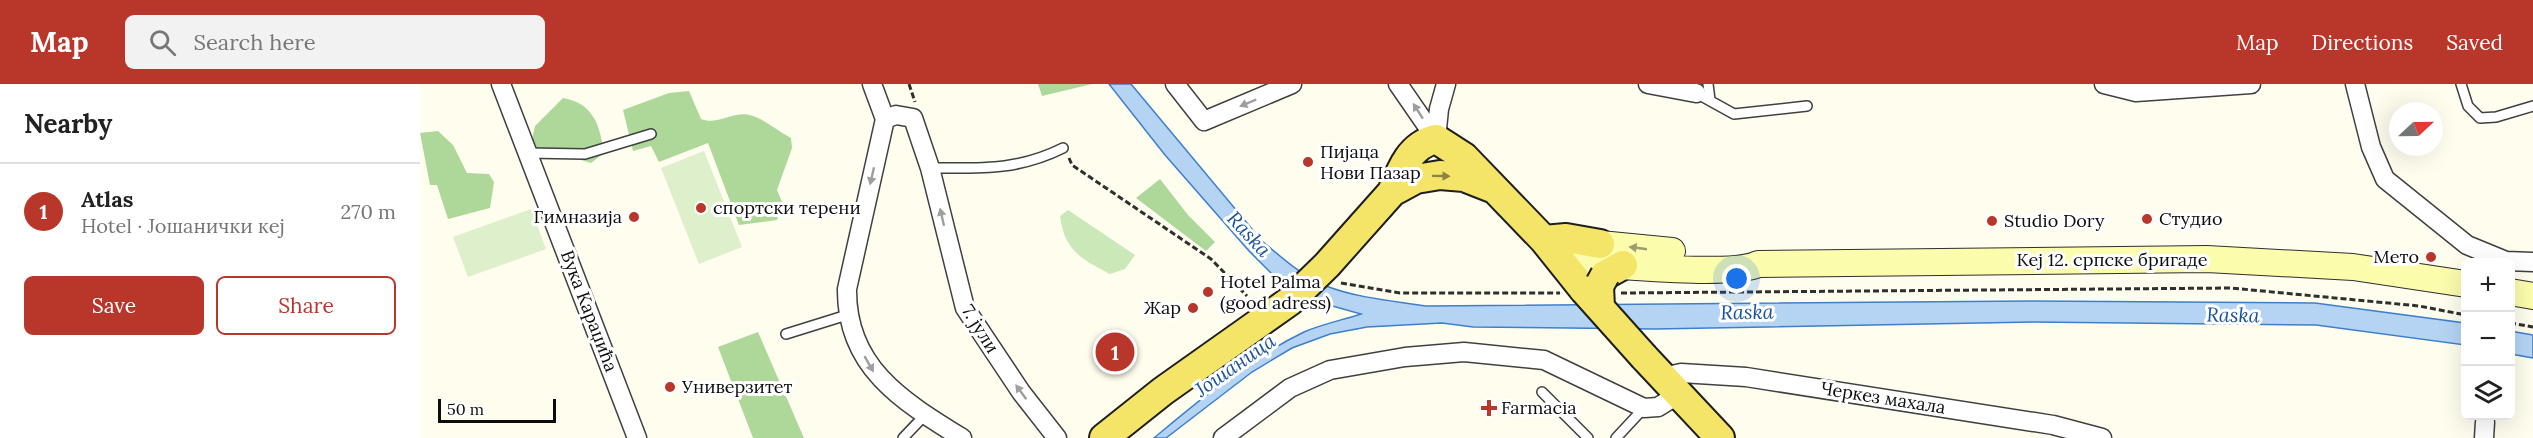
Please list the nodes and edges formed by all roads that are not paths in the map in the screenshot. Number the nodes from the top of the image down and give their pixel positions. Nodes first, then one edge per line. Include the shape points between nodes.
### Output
1 (501, 84) edge
2 (872, 84) edge
3 (1175, 84) edge
4 (1292, 84) edge
5 (1398, 84) edge
6 (1446, 84) edge
7 (1648, 84) edge
8 (2104, 84) edge
9 (2251, 84) edge
10 (2355, 84) edge
11 (2461, 84) edge
12 (1705, 92) edge
13 (1807, 106) dead end
14 (2533, 106) edge
15 (885, 119) junction
16 (651, 134) dead end
17 (1436, 139) junction
18 (1064, 148) road end
19 (527, 153) junction
20 (930, 168) junction
21 (1492, 188) junction
22 (1392, 192) junction
23 (1544, 240) junction
24 (1600, 244) junction
25 (2533, 262) edge
26 (1758, 264) junction
27 (2461, 283) edge
28 (1593, 284) junction
29 (2515, 293) edge
30 (2533, 296) edge
31 (847, 315) junction
32 (786, 334) dead end
33 (1662, 376) junction
34 (1542, 392) dead end
35 (1644, 408) junction
36 (925, 415) junction
37 (637, 438) edge
38 (903, 438) edge
39 (962, 438) edge
40 (1057, 438) edge
41 (1104, 438) edge
42 (1223, 438) edge
43 (1588, 438) edge
44 (1616, 438) edge
45 (1720, 438) edge
46 (2102, 438) edge

1 - 19 street, Вука Караџића
2 - 15 street
4 -> 3 street via 1204,121
17 -> 5 street
6 - 17 street
7 - 12 street
8 - 9 street via 2136,92
10 - 25 street via 2381,174 2456,238 2505,261
11 - 14 lane via 2468,106 2480,118
12 - 13 lane via 1734,114
15 - 20 street, 7. јули via 896,115 913,118
15 -> 31 street via 847,289
16 - 19 lane via 585,154
17 - 21 main road via 1459,152
17 - 22 main road via 1413,151
18 - 20 lane via 1037,161 1004,167
19 - 37 street, Вука Караџића
40 -> 20 street, 7. јули via 965,308
22 -> 21 main road via 1416,179 1440,175 1464,177
21 - 23 main road
22 - 41 main road via 1334,274 1163,391
23 - 24 main road via 1566,238
23 - 28 main road
26 -> 24 street, Кеј 12. српске бригаде via 1727,255
24 - 28 street via 1577,256
26 - 27 street, Кеј 12. српске бригаде via 2207,259 2353,267
26 - 28 street, Кеј 12. српске бригаде via 1749,269
28 - 33 main road, bridge
29 - 30 street
31 - 32 lane
31 -> 36 street via 854,339 873,372
33 - 35 street, Черкез махала via 1658,407
33 - 45 main road
33 - 46 street, Черкез махала via 1681,373 1746,377 2053,425
34 - 43 lane
35 - 42 street via 1544,360 1464,352 1330,370 1290,388
35 - 44 lane
36 - 38 lane
36 - 39 street

